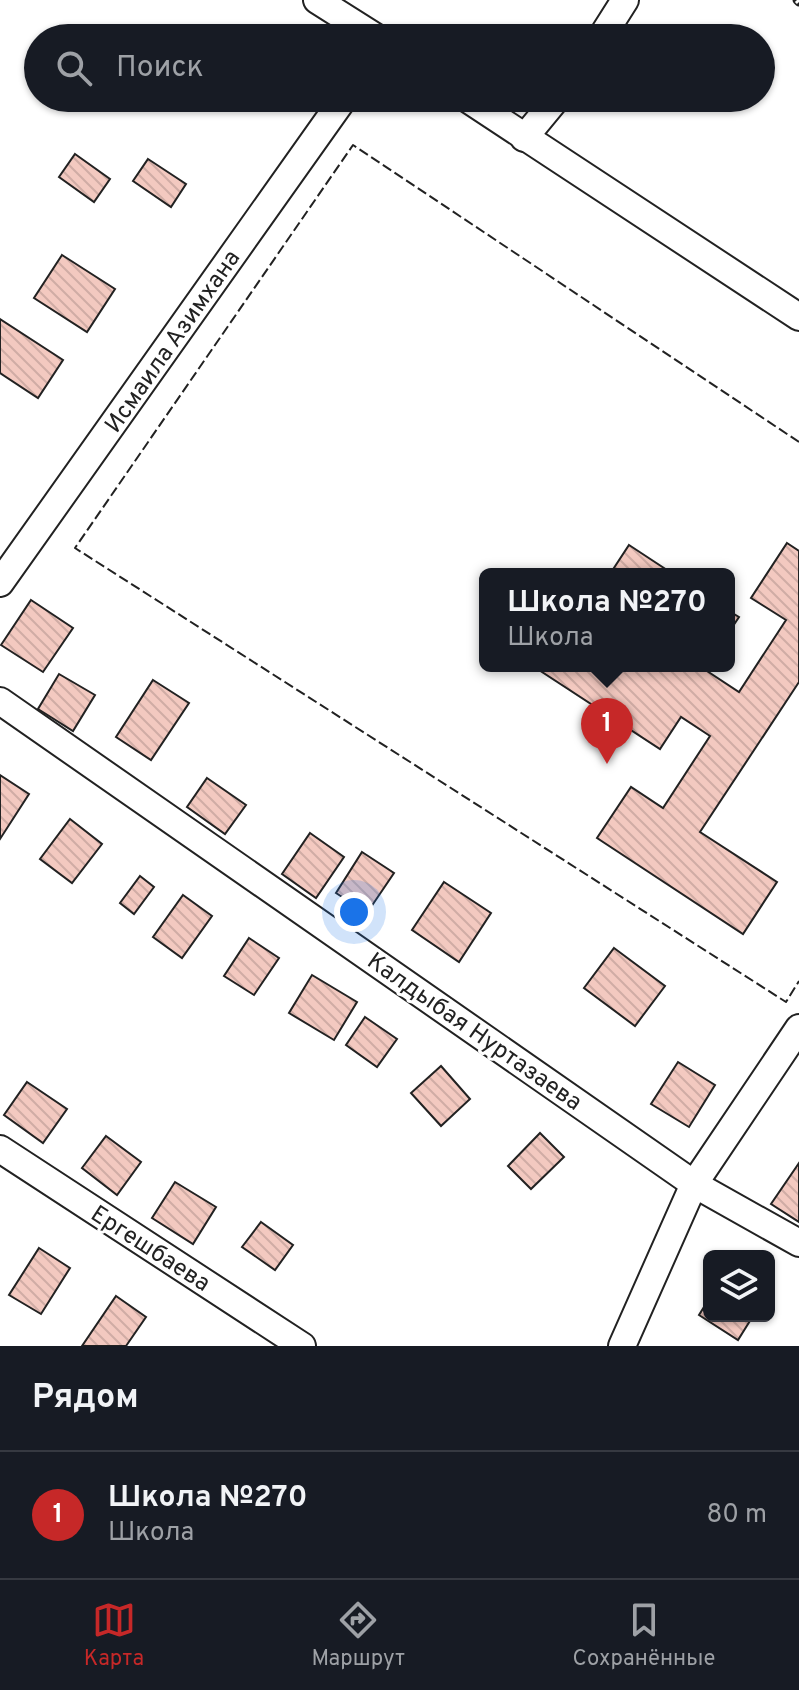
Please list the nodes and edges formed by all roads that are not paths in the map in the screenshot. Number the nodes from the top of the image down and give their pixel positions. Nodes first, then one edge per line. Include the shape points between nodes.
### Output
1 (317, 0) edge
2 (625, 0) edge
3 (355, 24) edge
4 (610, 24) edge
5 (334, 112) edge
6 (486, 112) edge
7 (545, 112) edge
8 (524, 138) junction
9 (799, 317) edge
10 (0, 583) edge
11 (0, 701) edge
12 (799, 1028) edge
13 (0, 1149) edge
14 (694, 1184) junction
15 (799, 1243) edge
16 (302, 1346) edge
17 (622, 1346) edge

1 - 3 street
2 - 4 street
5 - 10 street, Исмаила Азимхана
6 - 8 street
7 - 8 street
8 - 9 street
11 - 14 street, Калдыбая Нуртазаева
12 - 14 street
13 - 16 street, Ергешбаева
14 - 15 street, Калдыбая Нуртазаева
14 - 17 street

